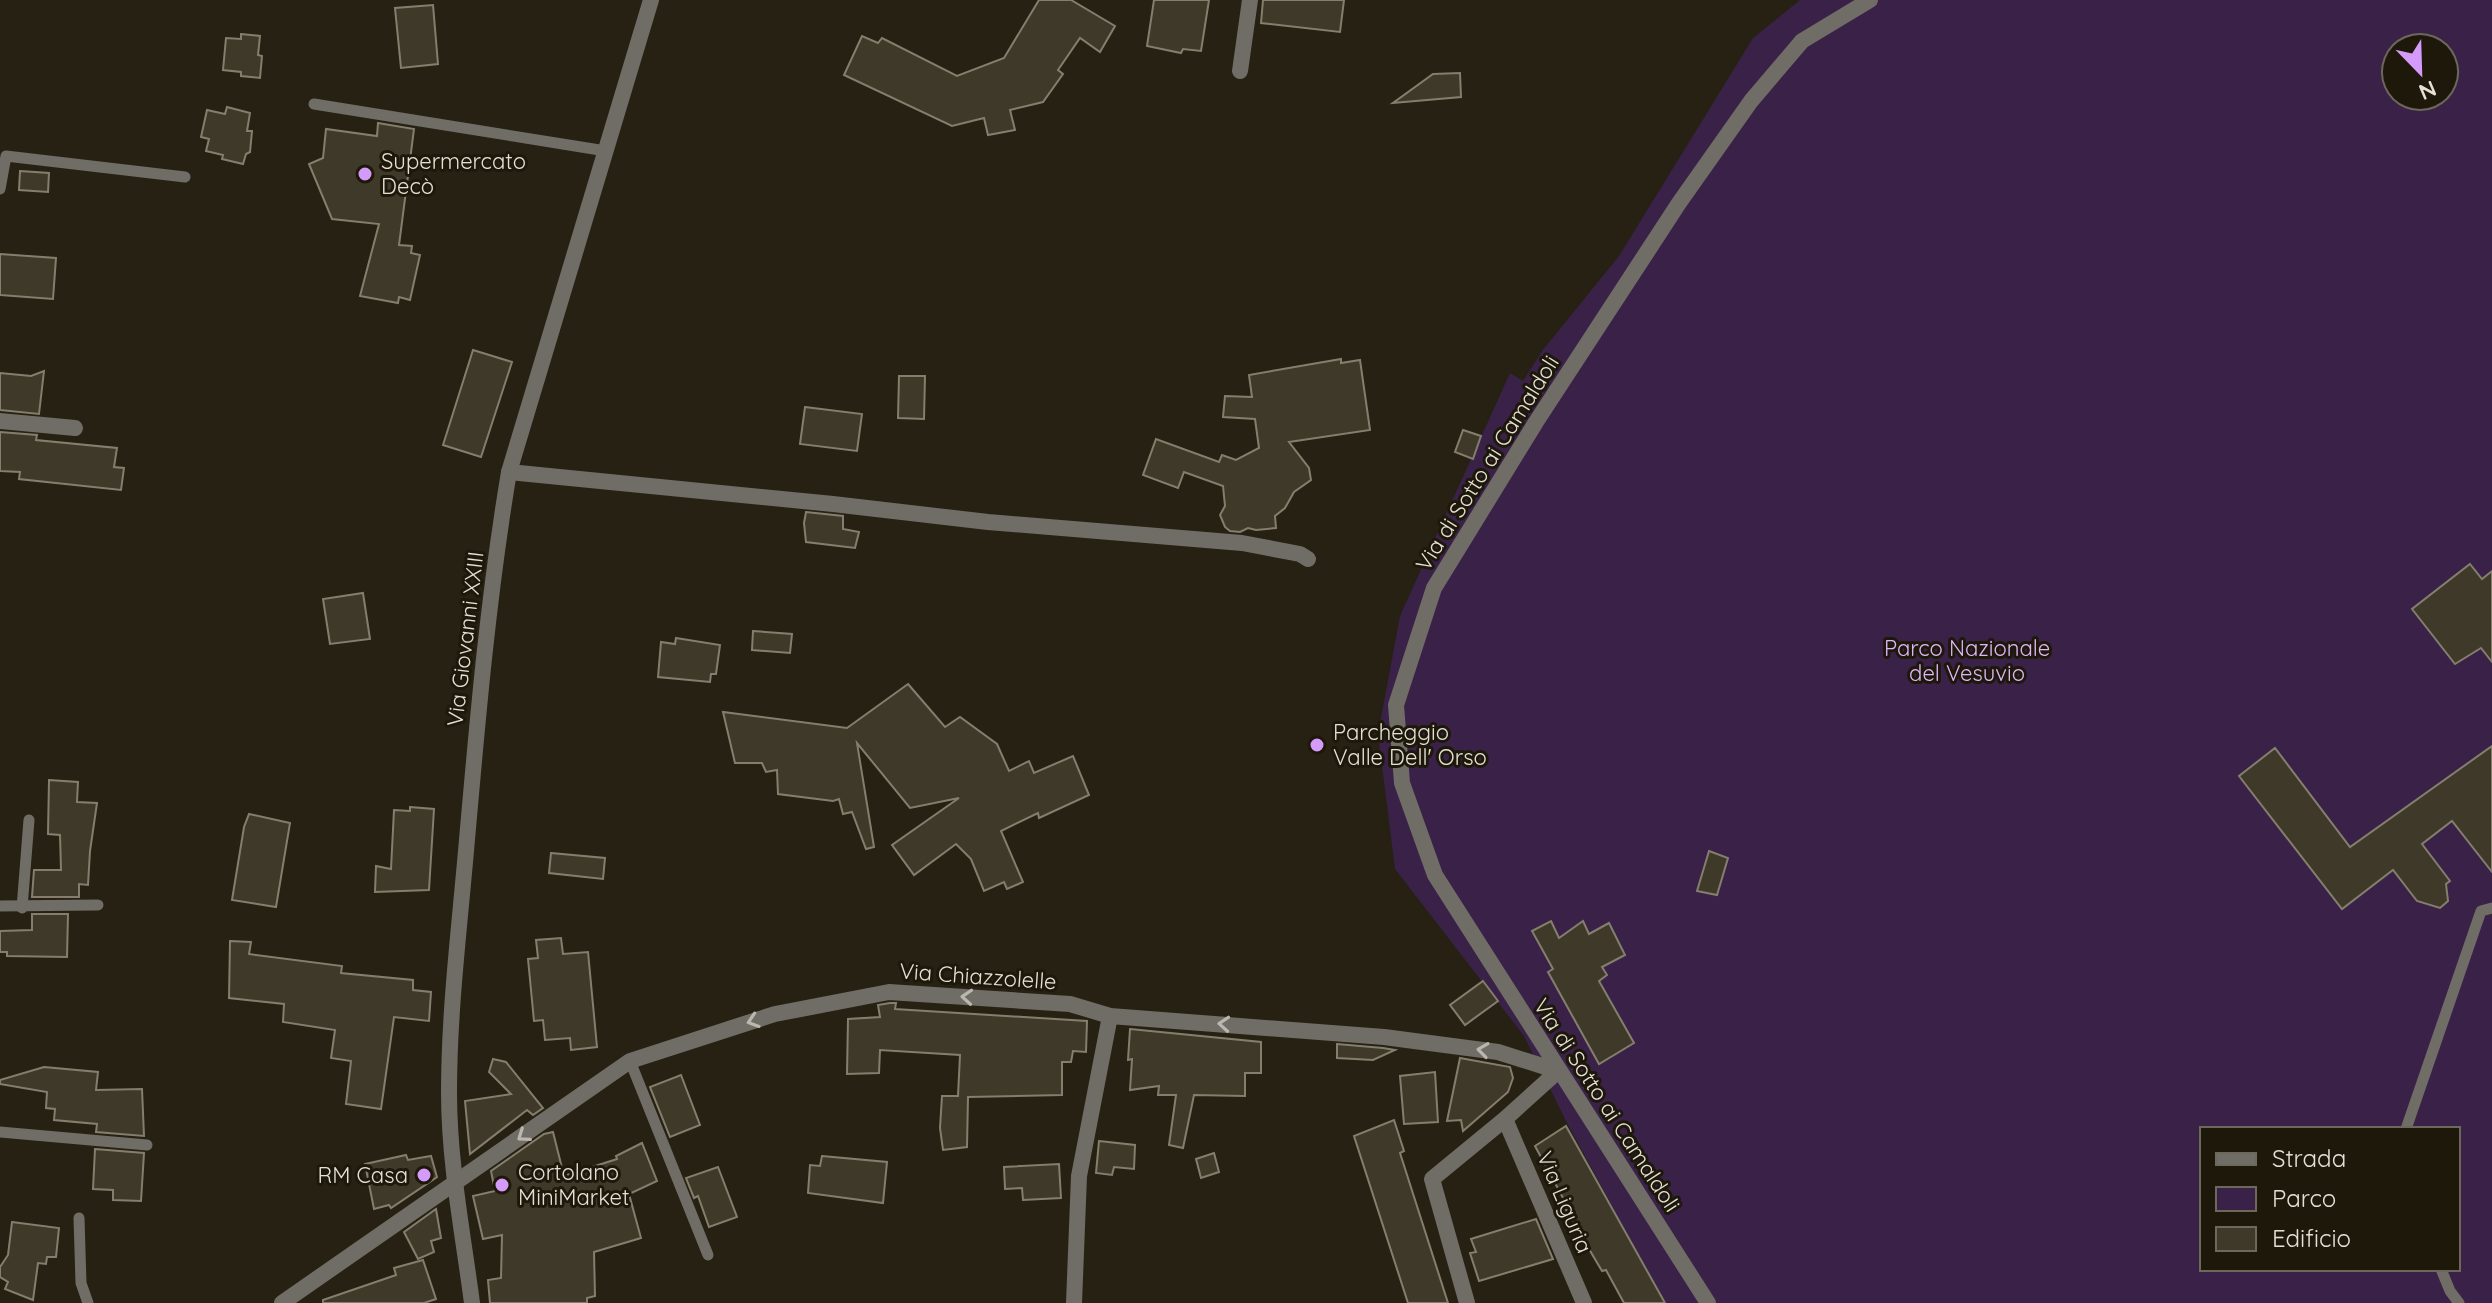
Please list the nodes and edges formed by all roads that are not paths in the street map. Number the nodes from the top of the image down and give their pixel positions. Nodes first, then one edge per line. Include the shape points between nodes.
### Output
1 (651, 0) edge
2 (1250, 0) edge
3 (1870, 0) edge
4 (1240, 71) dead end
5 (314, 104) dead end
6 (606, 151) junction
7 (185, 177) dead end
8 (0, 189) edge
9 (0, 421) edge
10 (75, 428) dead end
11 (509, 472) junction
12 (1308, 559) dead end
13 (29, 820) dead end
14 (98, 905) dead end
15 (0, 906) edge
16 (22, 908) junction
17 (2492, 908) edge
18 (1110, 1016) junction
19 (630, 1061) junction
20 (1558, 1071) junction
21 (1505, 1119) junction
22 (2407, 1127) edge
23 (0, 1132) edge
24 (147, 1145) dead end
25 (456, 1183) junction
26 (79, 1218) dead end
27 (708, 1255) dead end
28 (2442, 1271) edge
29 (88, 1303) edge
30 (282, 1303) edge
31 (472, 1303) edge
32 (1074, 1303) edge
33 (1467, 1303) edge
34 (1584, 1303) edge
35 (1708, 1303) edge
36 (2459, 1303) edge

1 - 6 street, Via Giovanni XXIII
2 - 4 street
3 - 20 street, Via di Sotto ai Camaldoli via 1802,41 1751,101 1679,203 1434,588 1396,705 1402,783 1435,875
5 - 6 lane
6 - 11 street, Via Giovanni XXIII
7 - 8 lane via 6,156
9 - 10 street
11 - 12 street via 1242,543
11 - 25 street, Via Giovanni XXIII via 476,737 452,1008 449,1095
13 - 16 lane
14 - 16 lane
15 - 16 lane
17 - 22 lane via 2481,911
18 -> 19 street, Via Chiazzolelle via 1070,1004 889,992 775,1014
20 -> 18 street, Via Chiazzolelle via 1498,1052 1384,1037
18 - 32 street via 1079,1176
19 -> 25 street, Via Chiazzolelle
19 - 27 lane
20 - 21 street
20 - 35 street, Via di Sotto ai Camaldoli
21 - 33 street via 1432,1179
21 - 34 street, Via Liguria
23 - 24 lane
25 - 30 street, Via Chiazzolelle
25 - 31 street, Via Giovanni XXIII
26 - 29 lane via 81,1283
28 - 36 lane

